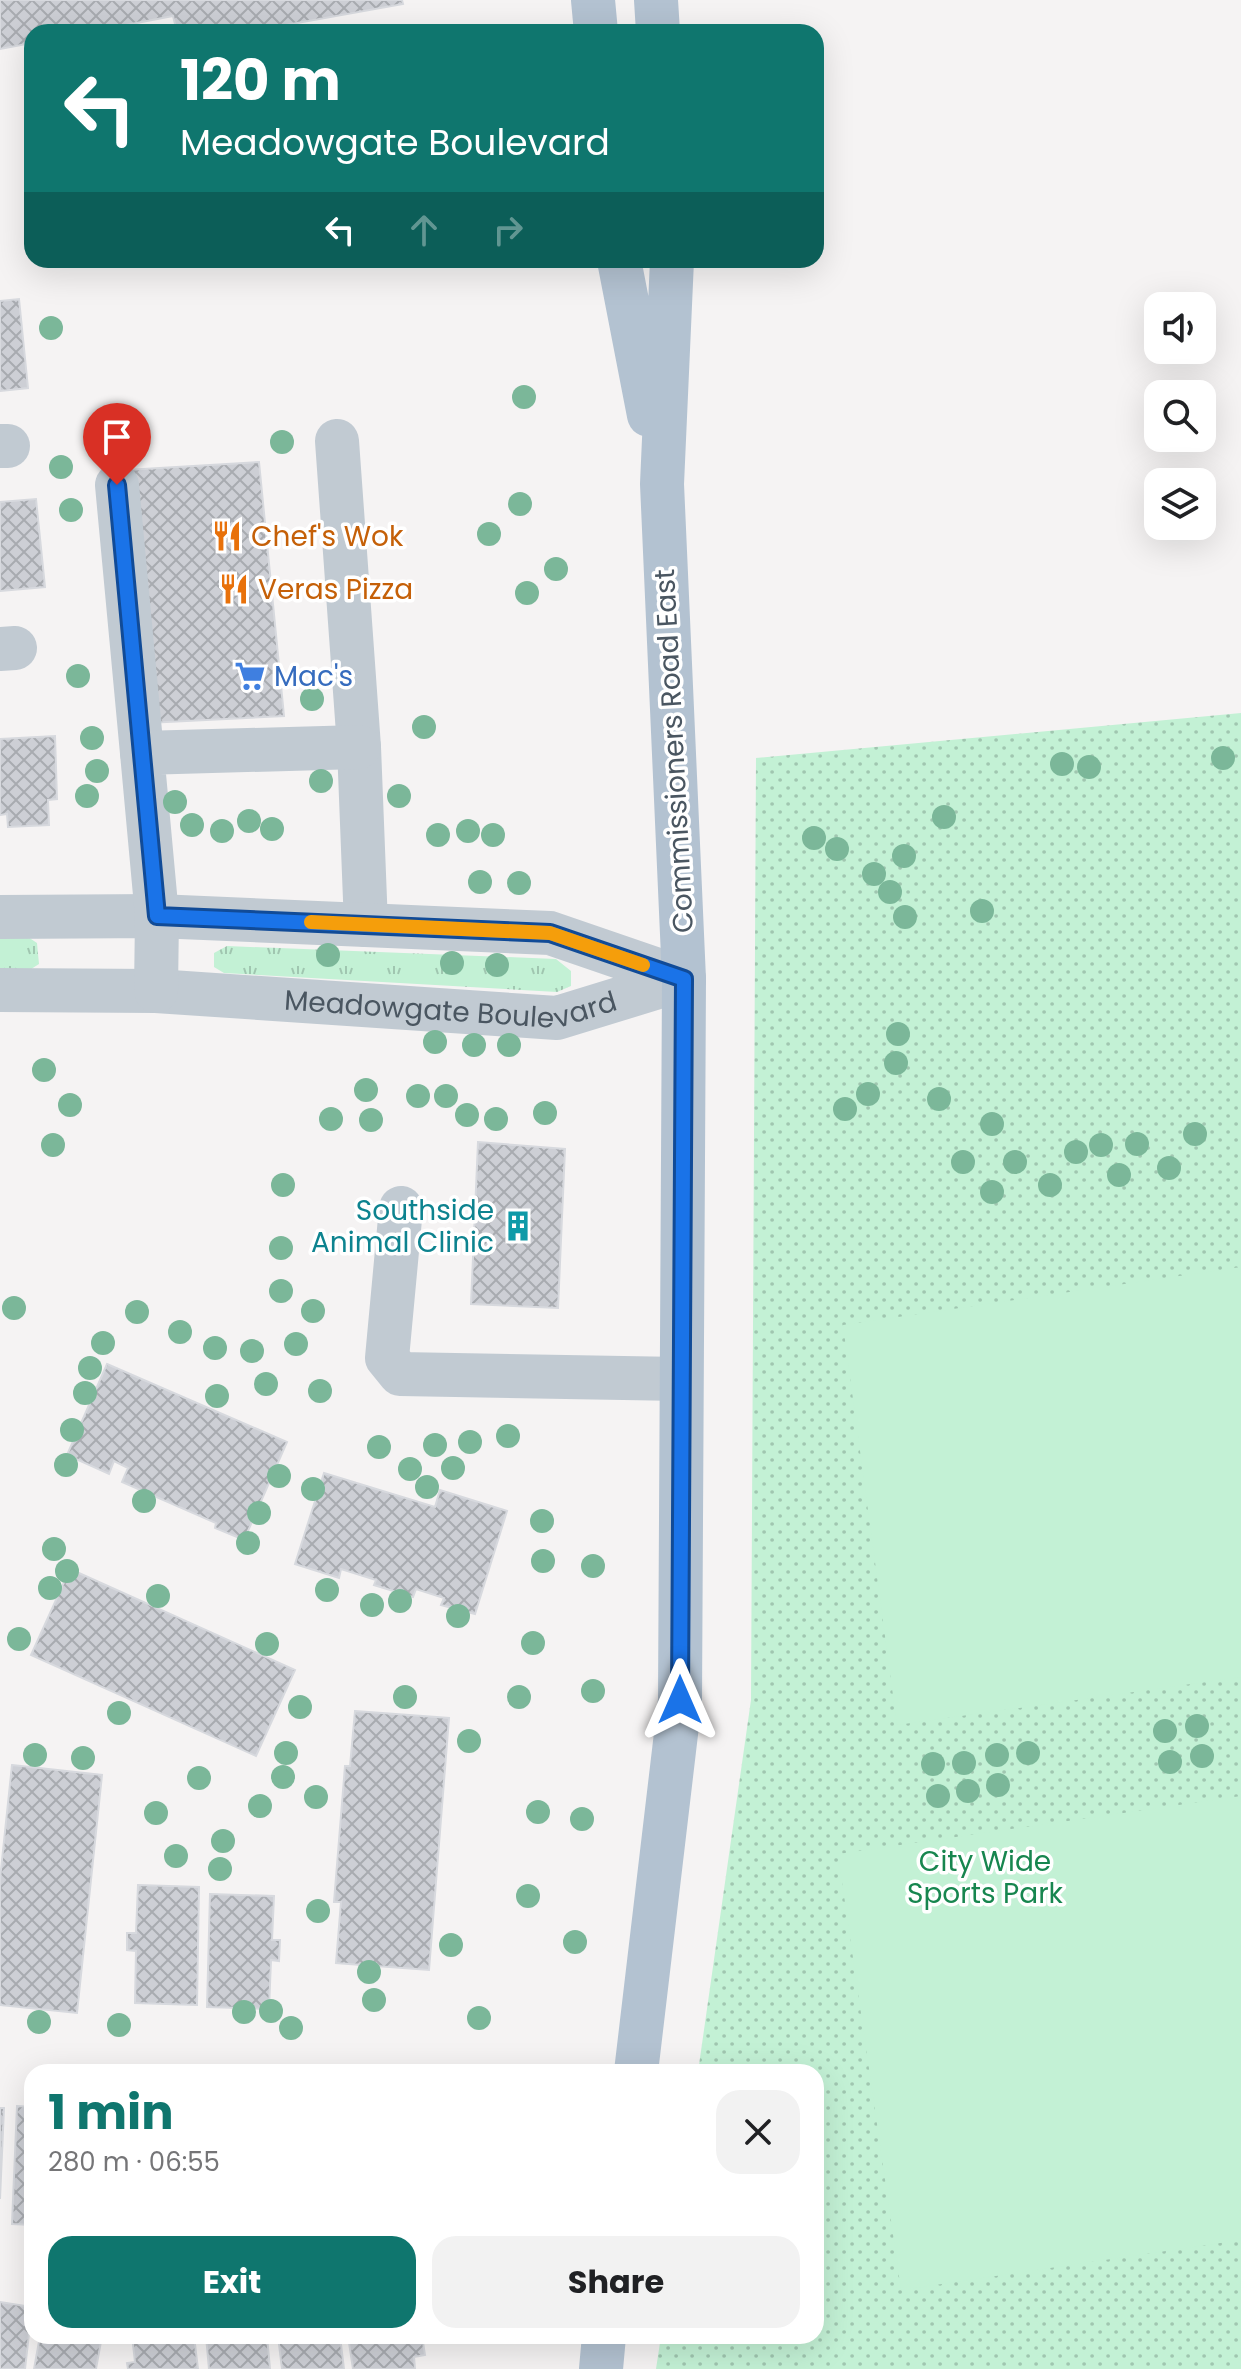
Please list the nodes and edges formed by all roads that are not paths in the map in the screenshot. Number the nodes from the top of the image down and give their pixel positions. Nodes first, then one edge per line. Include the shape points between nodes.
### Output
1 (593, 0) edge
2 (656, 0) edge
3 (595, 24) edge
4 (658, 24) edge
5 (621, 268) edge
6 (672, 268) edge
7 (337, 441) dead end
8 (662, 484) junction
9 (117, 485) dead end
10 (359, 747) junction
11 (142, 753) junction
12 (157, 916) junction
13 (0, 917) edge
14 (366, 925) junction
15 (684, 979) junction
16 (0, 990) edge
17 (156, 991) junction
18 (401, 1208) dead end
19 (681, 1379) junction
20 (637, 2064) edge
21 (603, 2344) edge
22 (601, 2369) edge

1 - 3 main road
2 - 4 main road
5 - 8 main road, Commissioners Road East
6 - 8 main road, Commissioners Road East
7 - 10 street
8 - 15 main road, Commissioners Road East
9 - 11 street
10 - 11 street
10 - 14 street
11 - 12 street
12 - 13 street, Meadowgate Boulevard
12 - 14 street, Meadowgate Boulevard
12 - 17 street
14 - 15 street, Meadowgate Boulevard via 550,933
15 - 17 street, Meadowgate Boulevard via 557,1018
15 - 19 main road, Commissioners Road East
16 - 17 street, Meadowgate Boulevard
18 - 19 street via 387,1358 400,1374
19 - 20 main road, Commissioners Road East via 680,1700
21 - 22 main road

